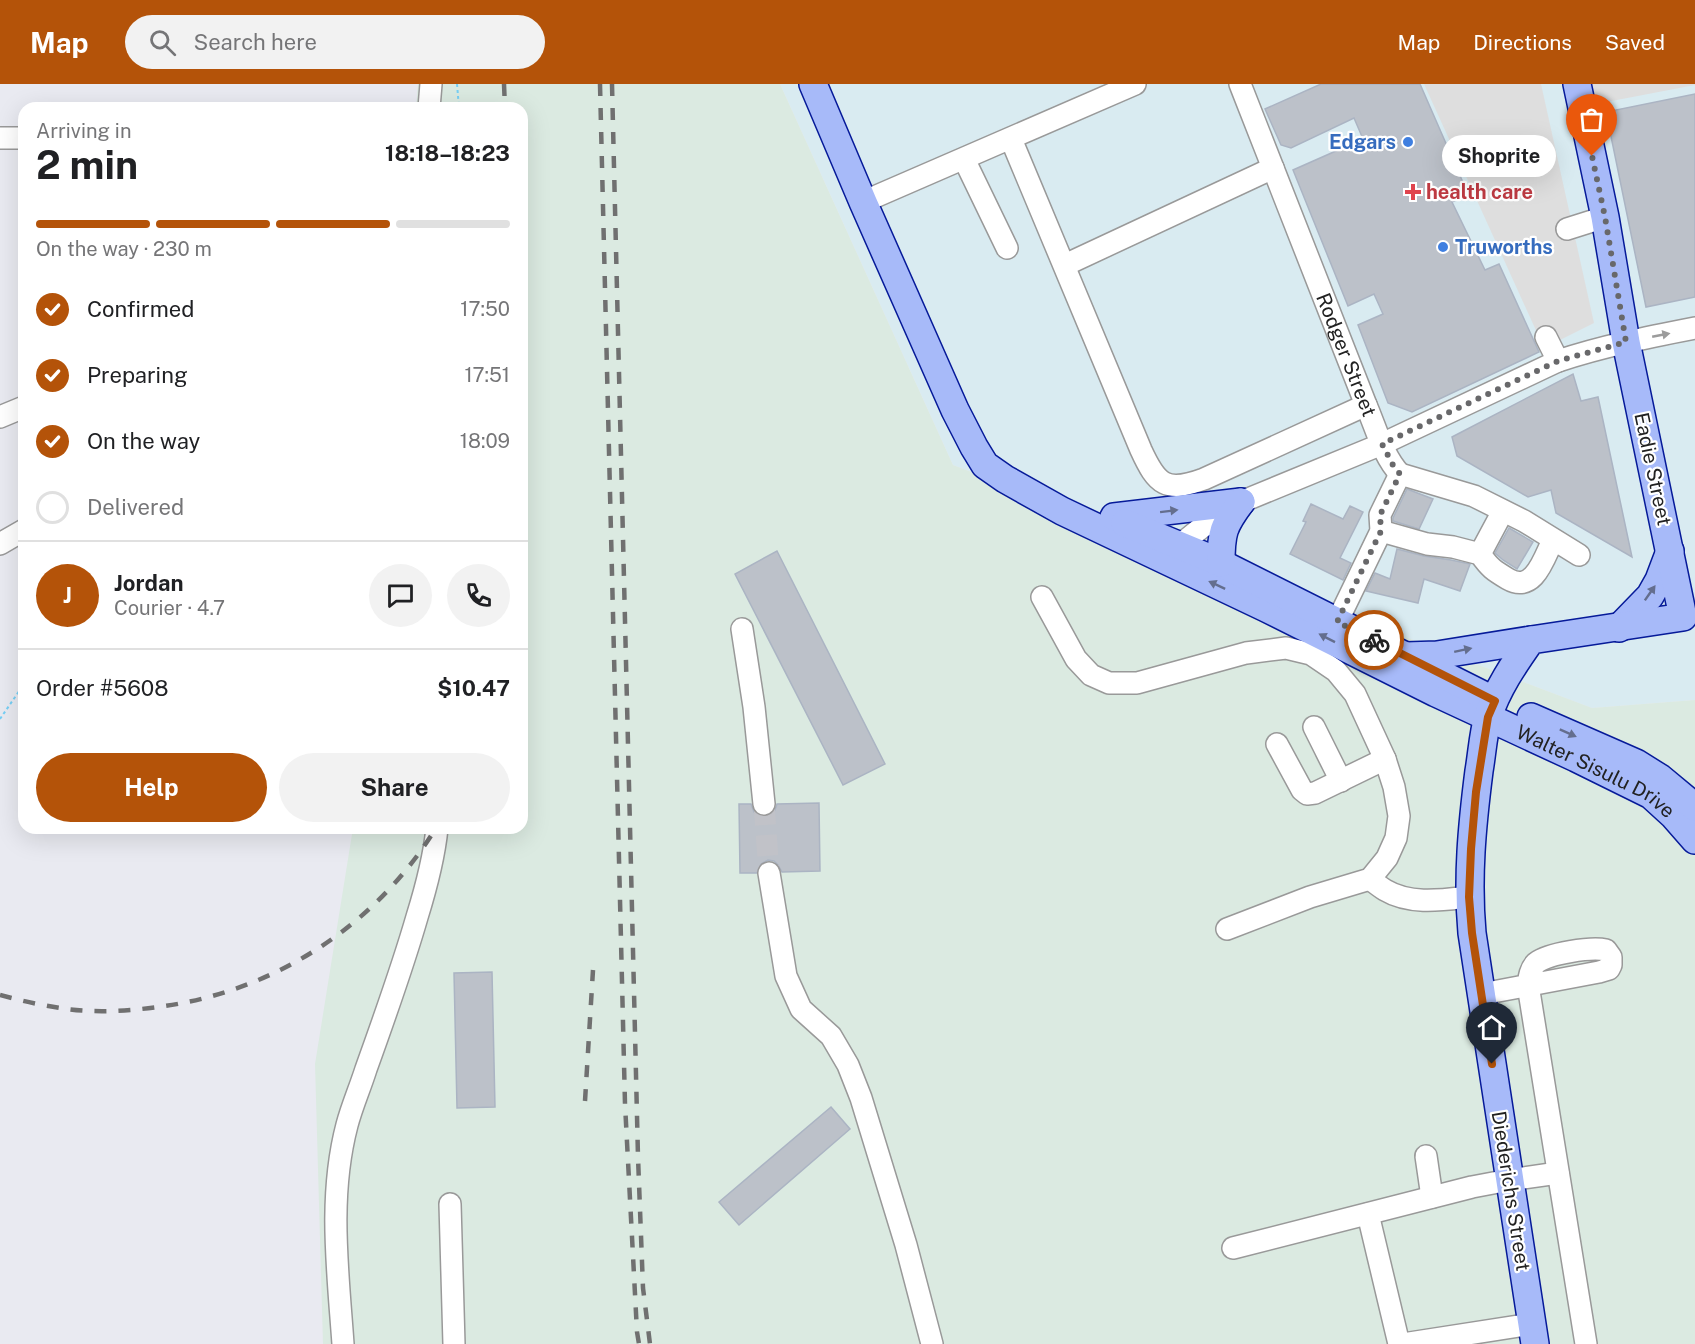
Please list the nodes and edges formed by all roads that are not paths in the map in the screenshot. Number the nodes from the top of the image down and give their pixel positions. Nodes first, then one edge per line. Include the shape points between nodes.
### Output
1 (430, 84) edge
2 (813, 84) edge
3 (1135, 84) edge
4 (1240, 84) edge
5 (1581, 85) edge
6 (429, 102) edge
7 (0, 138) edge
8 (18, 138) edge
9 (1011, 139) junction
10 (964, 159) junction
11 (1273, 168) junction
12 (863, 202) junction
13 (1605, 217) junction
14 (1567, 229) dead end
15 (1007, 248) dead end
16 (1065, 265) junction
17 (1695, 328) edge
18 (1546, 337) dead end
19 (1626, 342) junction
20 (1558, 361) junction
21 (1366, 405) junction
22 (18, 410) edge
23 (0, 417) edge
24 (1382, 444) junction
25 (1400, 474) junction
26 (1030, 493) junction
27 (1241, 502) junction
28 (1503, 511) junction
29 (1111, 518) junction
30 (1381, 531) junction
31 (18, 534) edge
32 (1554, 540) junction
33 (0, 544) edge
34 (1670, 551) junction
35 (1174, 553) junction
36 (1480, 554) junction
37 (1579, 555) dead end
38 (1221, 563) junction
39 (1042, 597) dead end
40 (1689, 616) edge
41 (1337, 622) junction
42 (1619, 628) junction
43 (742, 629) dead end
44 (1531, 640) junction
45 (1405, 656) junction
46 (1492, 709) junction
47 (1314, 728) dead end
48 (1277, 744) dead end
49 (1385, 759) junction
50 (1341, 780) junction
51 (764, 804) tunnel mouth
52 (1695, 807) edge
53 (436, 834) edge
54 (1695, 840) edge
55 (768, 873) tunnel mouth
56 (1370, 879) junction
57 (1469, 897) junction
58 (1227, 929) dead end
59 (1482, 994) junction
60 (1426, 1156) dead end
61 (1558, 1173) junction
62 (1509, 1180) junction
63 (1432, 1197) junction
64 (450, 1204) dead end
65 (1368, 1214) junction
66 (1233, 1248) dead end
67 (1533, 1334) edge
68 (342, 1344) edge
69 (454, 1344) edge
70 (932, 1344) edge
71 (1401, 1344) edge
72 (1586, 1344) edge

1 - 6 street
2 - 12 main road
3 - 9 street
4 - 11 street, Rodger Street
5 - 13 main road, Eadie Street
7 - 8 street
9 - 10 street
9 - 16 street
10 - 12 street
10 - 15 street
11 - 16 street
11 - 21 street, Rodger Street
12 - 26 main road via 974,447 985,465
13 - 14 street
13 - 19 main road, Eadie Street
16 - 21 street via 1141,450 1162,482 1187,485 1204,479
19 -> 17 street
18 - 20 street
19 - 20 street
19 - 34 main road, Eadie Street
20 - 24 street
21 - 24 street, Rodger Street
22 - 23 street
24 - 25 street, Rodger Street
24 - 27 street
25 - 28 street via 1474,496
25 - 30 street via 1380,515
26 - 29 main road
26 - 35 main road via 1062,512
29 -> 27 main road
27 - 35 street via 1215,517
27 - 38 main road via 1221,537
28 - 32 street
28 - 36 street
29 - 35 main road
30 - 36 street
30 - 41 street
31 - 33 street
32 - 36 street via 1535,574 1524,583 1490,569
32 - 37 street
34 - 40 main road, Eadie Street
42 -> 34 main road via 1650,596
35 - 38 main road
46 -> 35 main road via 1436,693 1266,608
38 - 41 main road
39 - 49 street via 1076,659 1091,675 1109,683 1137,682 1246,653 1286,648 1311,654 1336,671 1355,694
40 - 42 main road, Eadie Street
41 - 45 main road
42 - 44 main road, Eadie Street
43 - 51 street
45 -> 44 main road, Eadie Street via 1437,655
44 - 46 main road
45 - 46 main road
46 -> 52 main road, Walter Sisulu Drive via 1636,763
46 - 54 main road, Walter Sisulu Drive via 1651,795
46 - 57 main road, Diederichs Street via 1476,792
47 - 50 street
48 - 50 street via 1307,794
49 - 50 street
49 - 56 street via 1394,787 1396,838 1387,858
53 - 68 street via 425,891 347,1125 341,1155 336,1246
55 - 70 street via 786,976 801,1009 831,1036 848,1065 906,1245
56 - 57 street via 1401,897
56 - 58 street
57 - 59 main road, Diederichs Street
59 - 61 street via 1528,985
59 - 62 main road, Diederichs Street
60 - 63 street
61 - 62 street
61 - 72 street
62 - 63 street
62 - 67 main road, Diederichs Street
63 - 65 street
64 - 69 street
65 - 66 street
65 - 71 street
67 - 71 street

